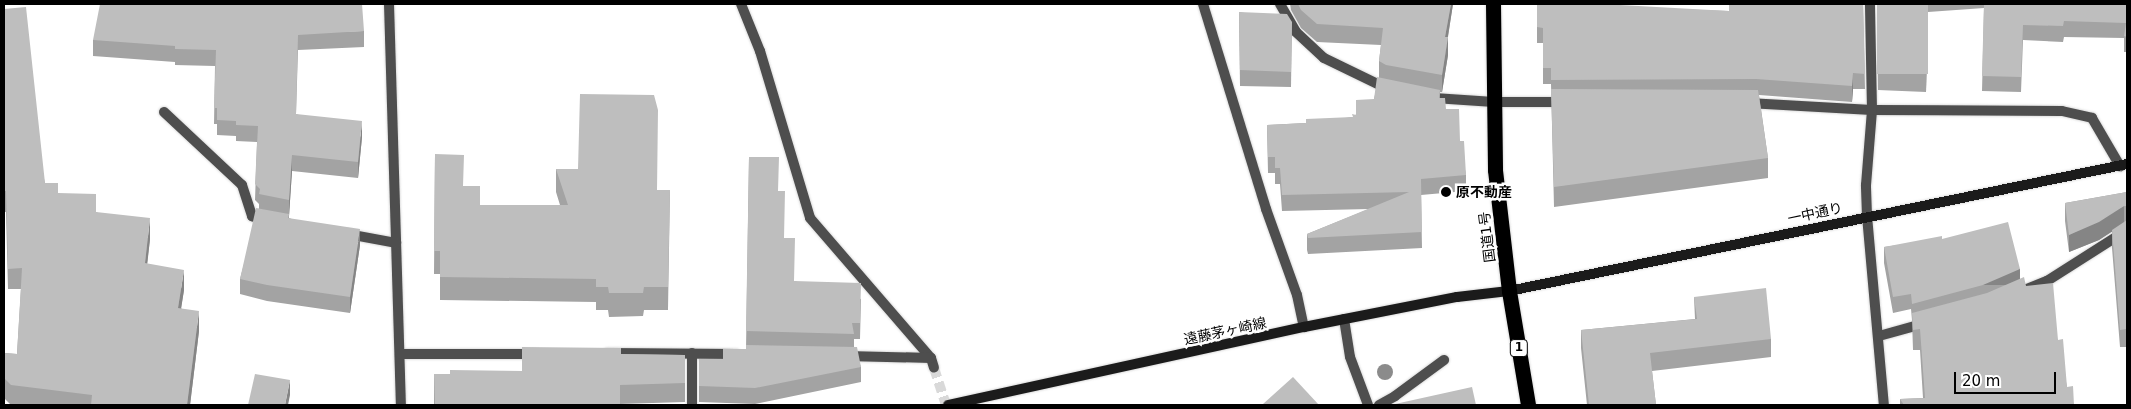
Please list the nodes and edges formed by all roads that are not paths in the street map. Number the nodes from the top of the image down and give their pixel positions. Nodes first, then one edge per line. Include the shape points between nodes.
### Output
1 (390, 4) edge
2 (742, 4) edge
3 (1203, 4) edge
4 (1280, 4) edge
5 (1493, 4) edge
6 (1870, 4) edge
7 (1403, 92) edge
8 (1422, 96) edge
9 (1494, 102) junction
10 (1577, 102) edge
11 (1741, 102) edge
12 (1872, 110) junction
13 (164, 112) dead end
14 (2124, 165) edge
15 (1867, 216) junction
16 (281, 221) edge
17 (2127, 230) edge
18 (339, 232) edge
19 (396, 243) junction
20 (1509, 291) junction
21 (2021, 292) edge
22 (1344, 319) junction
23 (1941, 319) edge
24 (1304, 327) junction
25 (1879, 336) junction
26 (692, 353) junction
27 (400, 354) junction
28 (546, 354) edge
29 (594, 354) edge
30 (752, 354) edge
31 (832, 356) edge
32 (931, 358) junction
33 (1444, 360) dead end
34 (934, 368) tunnel mouth
35 (401, 405) edge
36 (692, 405) edge
37 (948, 405) edge
38 (1368, 405) edge
39 (1378, 405) edge
40 (1528, 405) edge
41 (1884, 405) edge

1 - 19 street
2 - 32 street via 760,51 810,218
3 - 24 street via 1266,209 1297,295
4 - 7 street via 1296,32 1324,58 1384,88
5 - 9 highway, 国道1号 / 1
6 - 12 street
8 - 9 street
9 - 10 street
9 - 20 highway, 国道1号 / 1 via 1495,170
11 - 12 street
12 - 14 street via 2062,111 2092,118
12 - 15 street
13 - 16 street via 242,185 252,216
14 - 15 street, 一中通り
15 - 20 street, 一中通り
15 - 25 street
17 - 21 street via 2048,281
18 - 19 street
19 - 27 street
20 - 22 street, 遠藤茅ヶ崎線 via 1457,297
20 - 40 highway, 国道1号 / 1
22 - 24 street, 遠藤茅ヶ崎線
22 - 38 street via 1350,357
23 - 25 street
24 - 37 street, 遠藤茅ヶ崎線
25 - 41 street
26 - 29 street
26 - 30 street
26 - 36 street
27 - 28 street
27 - 35 street
31 - 32 street
32 - 34 street
33 - 39 street

